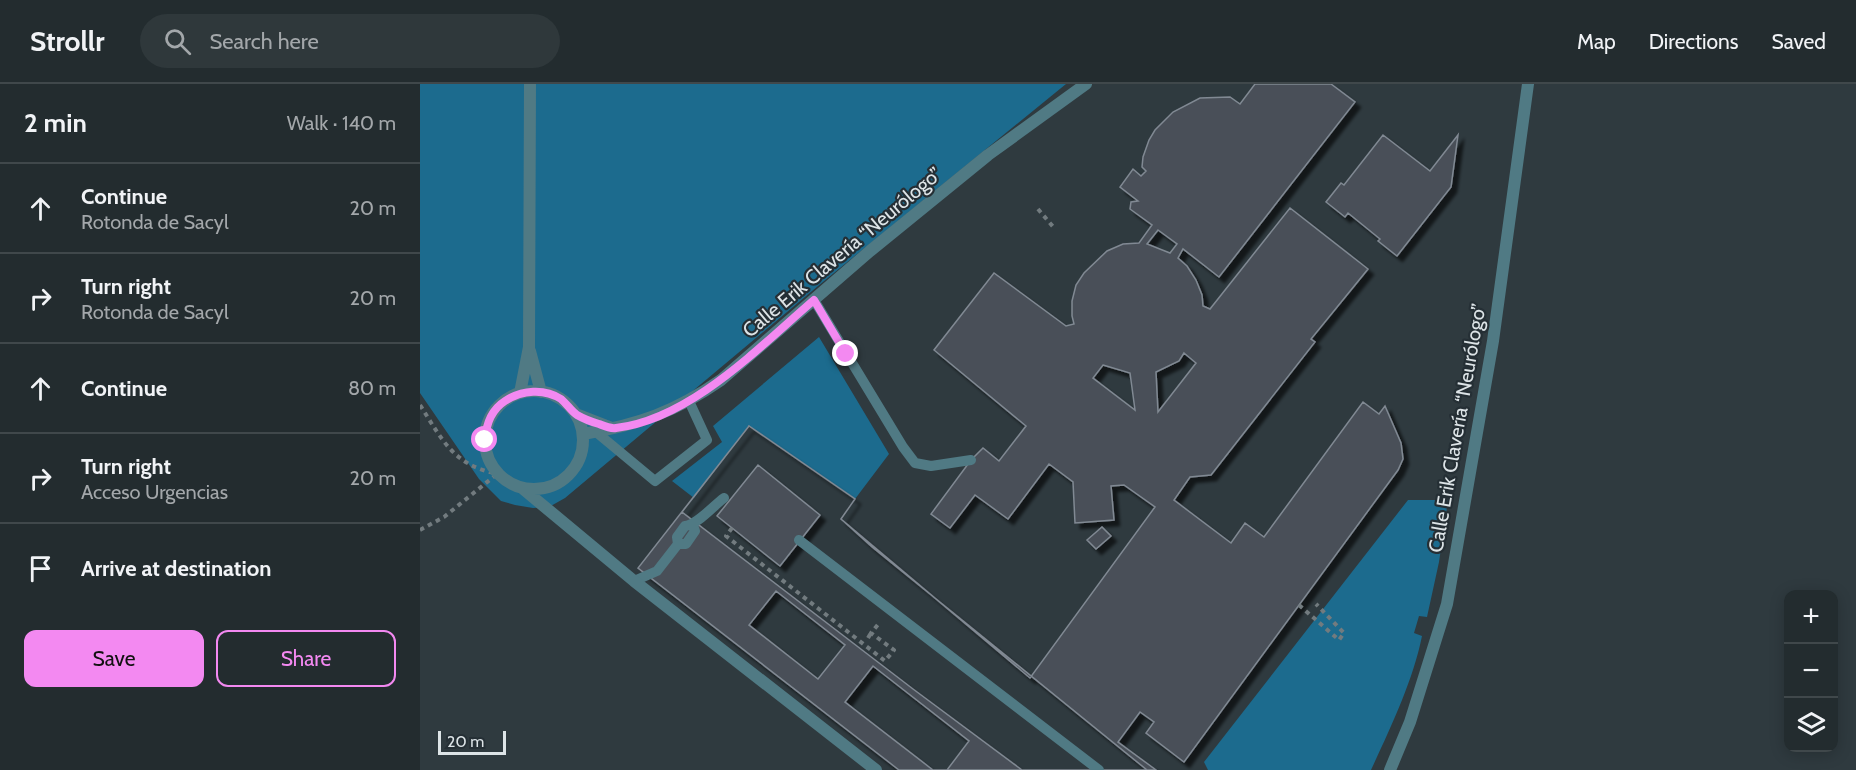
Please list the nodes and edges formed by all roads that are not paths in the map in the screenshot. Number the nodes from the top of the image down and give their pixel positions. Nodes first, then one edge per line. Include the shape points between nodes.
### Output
1 (530, 84) edge
2 (1086, 84) edge
3 (1527, 84) edge
4 (814, 300) junction
5 (529, 346) junction
6 (541, 392) junction
7 (520, 393) junction
8 (689, 401) junction
9 (576, 414) junction
10 (613, 429) junction
11 (596, 432) junction
12 (583, 434) junction
13 (971, 460) dead end
14 (522, 488) junction
15 (724, 498) dead end
16 (799, 540) dead end
17 (634, 581) junction
18 (876, 770) edge
19 (1099, 770) edge
20 (1390, 770) edge

1 - 5 street
2 - 4 street, Calle Erik Clavería “Neurólogo” via 988,155
3 - 20 street, Calle Erik Clavería “Neurólogo” via 1493,341 1447,604 1410,722
4 - 8 street, Calle Erik Clavería “Neurólogo” via 721,380
4 - 13 lane via 915,463 931,466
5 - 6 street
5 - 7 street
6 - 7 street
6 - 9 street via 561,399
7 - 14 street via 501,404 489,421 486,450 498,474
8 - 10 street, Calle Erik Clavería “Neurólogo” via 649,420
8 - 11 lane via 707,440 656,480
9 - 10 street
9 - 12 street
10 - 11 street, Calle Erik Clavería “Neurólogo”
11 - 12 street, Calle Erik Clavería “Neurólogo”
12 - 14 street via 581,456 565,478 549,487
14 - 17 street
15 - 17 lane via 693,525 695,531 686,544 678,544 657,571
16 - 19 lane
17 - 18 street

